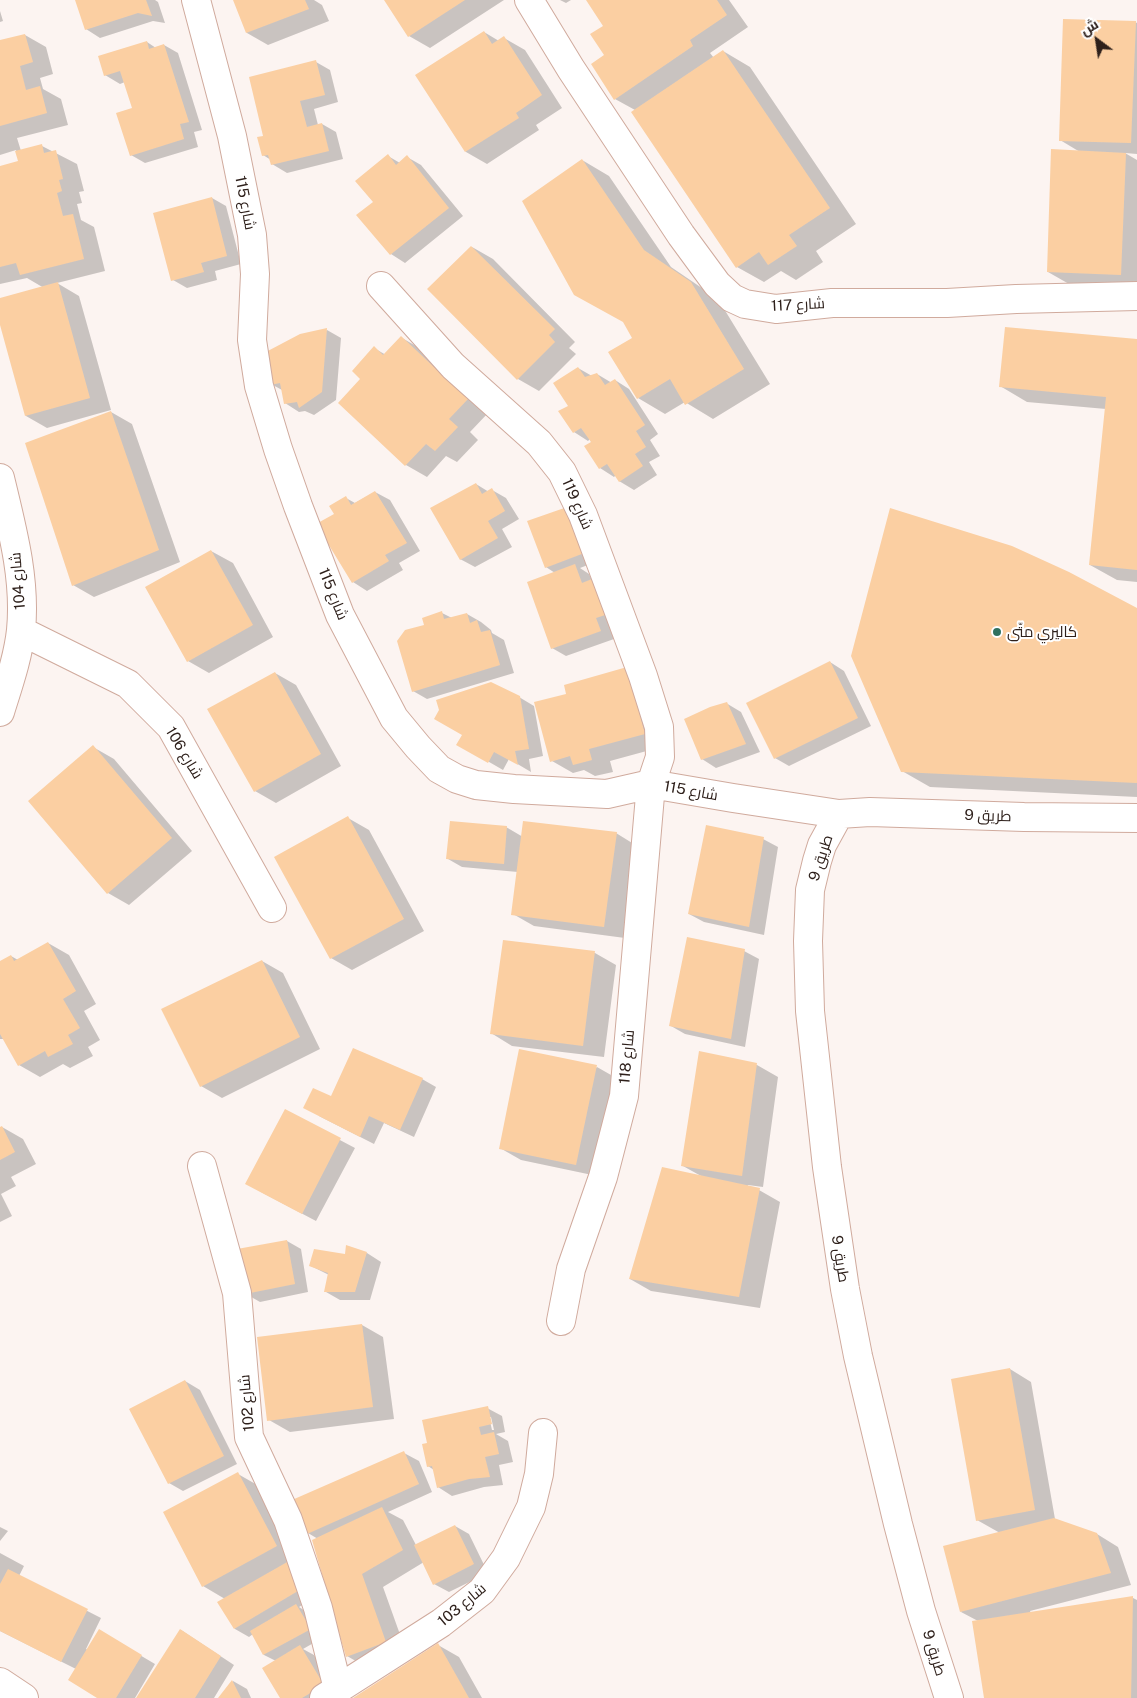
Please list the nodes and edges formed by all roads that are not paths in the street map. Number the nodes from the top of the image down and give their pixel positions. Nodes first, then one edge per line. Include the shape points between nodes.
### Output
1 (196, 0) edge
2 (529, 0) edge
3 (381, 286) dead end
4 (1137, 296) edge
5 (0, 478) edge
6 (21, 631) junction
7 (0, 712) edge
8 (651, 784) junction
9 (838, 814) junction
10 (1137, 818) edge
11 (272, 908) dead end
12 (202, 1166) dead end
13 (561, 1321) dead end
14 (543, 1434) dead end
15 (0, 1682) edge
16 (331, 1694) edge
17 (24, 1698) edge
18 (949, 1698) edge

1 - 8 street, شارع 115 via 232,136 252,235 255,274 252,340 259,386 292,490 340,614 394,718 439,769 476,785 607,794
2 - 4 street, شارع 117 via 681,235 717,284 732,298 776,309 832,303 947,304
3 - 8 street, شارع 119 via 453,366 539,443 562,472 582,515 659,727 660,757
5 - 6 street, شارع 104 via 14,535 23,595
6 - 7 street, شارع 104
6 - 11 street, شارع 106 via 128,684 171,727
8 - 9 street, شارع 115
8 - 13 street, شارع 118 via 624,1096 603,1177 571,1269
9 - 10 street, 9 طريق
9 - 18 street, طريق 9 via 822,845 810,890 808,941 810,1011 826,1167 858,1356 921,1611
12 - 16 street, شارع 102 via 237,1293 249,1437 288,1520 318,1608
14 - 16 street, شارع 103 via 539,1474 531,1507 506,1558 482,1591 441,1624
15 - 17 street

